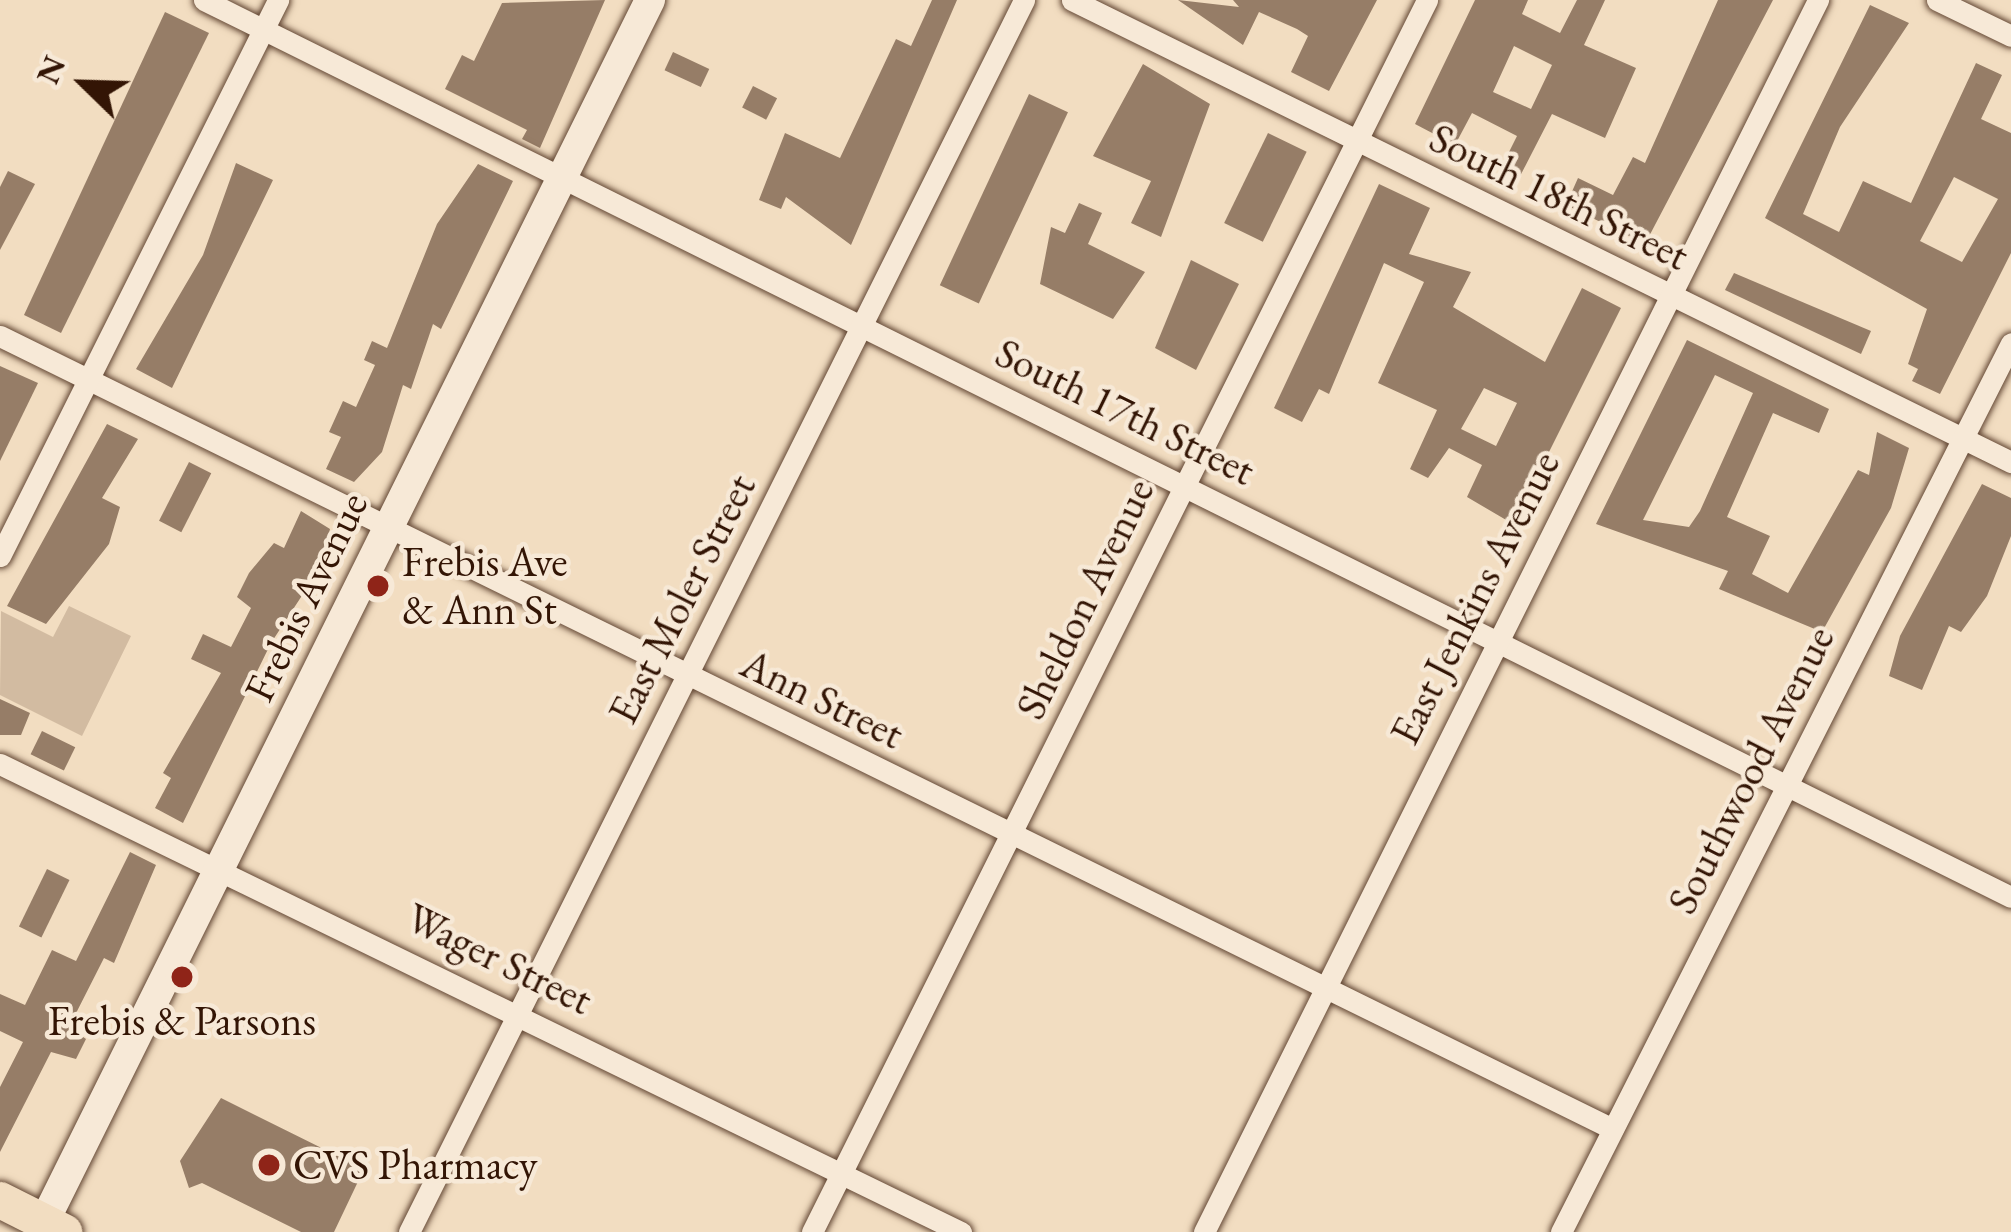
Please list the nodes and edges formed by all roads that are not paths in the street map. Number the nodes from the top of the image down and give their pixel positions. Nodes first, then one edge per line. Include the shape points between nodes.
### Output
1 (204, 0) edge
2 (278, 0) edge
3 (650, 0) edge
4 (1024, 0) edge
5 (1072, 0) edge
6 (1427, 0) edge
7 (1818, 0) edge
8 (1937, 0) edge
9 (263, 29) junction
10 (2011, 36) edge
11 (1357, 141) junction
12 (561, 180) junction
13 (1670, 295) junction
14 (862, 326) junction
15 (0, 336) edge
16 (2011, 343) edge
17 (88, 381) junction
18 (1964, 438) junction
19 (2011, 462) edge
20 (1185, 485) junction
21 (388, 528) junction
22 (0, 556) edge
23 (1497, 640) junction
24 (686, 677) junction
25 (0, 764) edge
26 (1786, 784) junction
27 (1012, 833) junction
28 (218, 869) junction
29 (2011, 897) edge
30 (1326, 988) junction
31 (519, 1012) junction
32 (1613, 1129) junction
33 (842, 1174) junction
34 (0, 1200) edge
35 (49, 1229) edge
36 (409, 1232) edge
37 (812, 1232) edge
38 (961, 1232) edge
39 (1204, 1232) edge
40 (1561, 1232) edge

1 - 9 street, South 17th Street
2 - 9 street
3 - 12 main road, Frebis Avenue
4 - 14 street, East Moler Street
5 - 11 street, South 18th Street
6 - 11 street, Sheldon Avenue
7 - 13 street, East Jenkins Avenue
8 - 10 street
9 - 12 street, South 17th Street
9 - 17 street
11 - 13 street, South 18th Street
11 - 20 street, Sheldon Avenue
12 - 14 street, South 17th Street
12 - 21 main road, Frebis Avenue
13 - 18 street, South 18th Street
13 - 23 street, East Jenkins Avenue
14 - 20 street, South 17th Street
14 - 24 street, East Moler Street
15 - 17 street, Ann Street
16 - 18 street, Southwood Avenue
17 - 21 street, Ann Street
17 - 22 street
18 - 19 street, South 18th Street
18 - 26 street, Southwood Avenue
20 - 23 street, South 17th Street
20 - 27 street, Sheldon Avenue
21 - 24 street, Ann Street
21 - 28 main road, Frebis Avenue
23 - 26 street, South 17th Street
23 - 30 street, East Jenkins Avenue
24 - 27 street, Ann Street
24 - 31 street, East Moler Street
25 - 28 street, Wager Street
26 - 29 street, South 17th Street
26 - 32 street, Southwood Avenue
27 - 30 street, Ann Street
27 - 33 street, Sheldon Avenue
28 - 31 street, Wager Street
28 - 35 main road, Frebis Avenue
30 - 32 street, Ann Street
30 - 39 street, East Jenkins Avenue
31 - 33 street, Wager Street
31 - 36 street, East Moler Street
32 - 40 street, Southwood Avenue
33 - 37 street, Sheldon Avenue
33 - 38 street, Wager Street
34 - 35 main road

